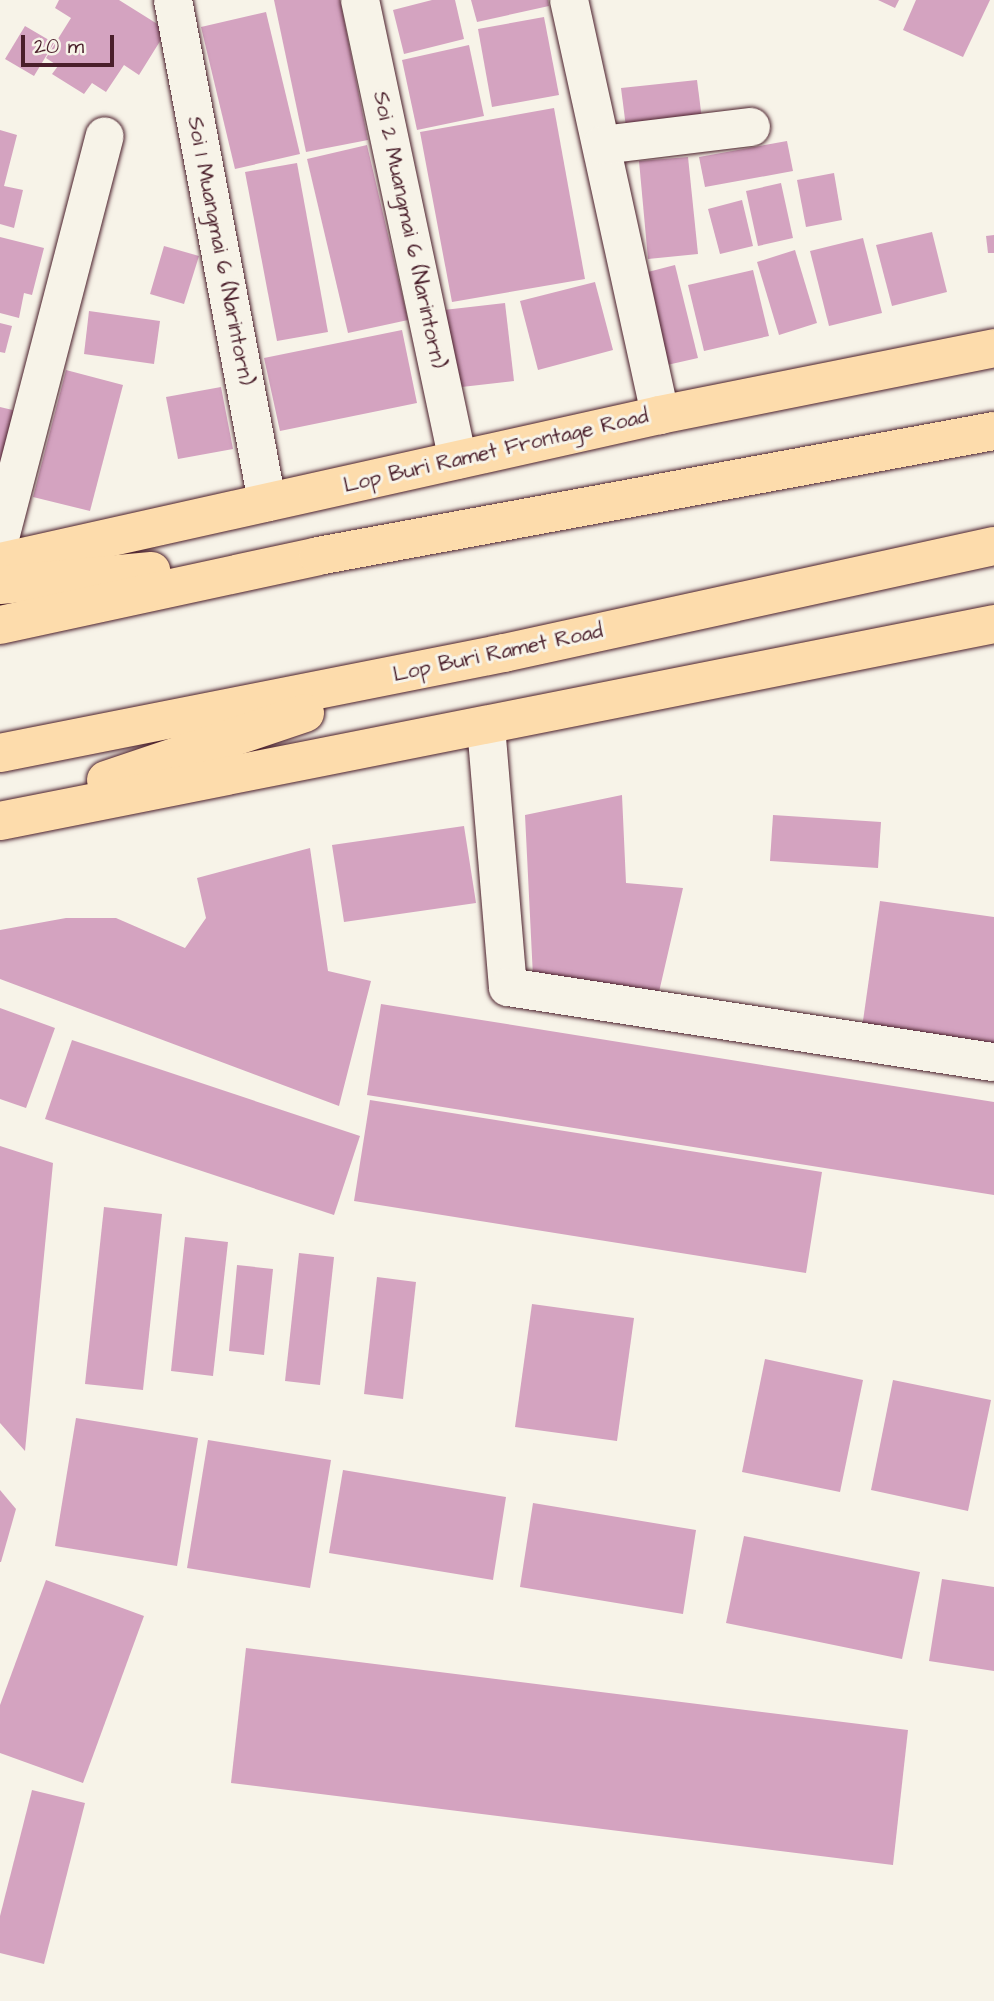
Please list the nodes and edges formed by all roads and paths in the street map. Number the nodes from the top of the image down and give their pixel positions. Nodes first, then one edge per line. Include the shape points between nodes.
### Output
1 (173, 0) edge
2 (360, 0) edge
3 (569, 0) edge
4 (751, 127) dead end
5 (105, 136) dead end
6 (602, 145) junction
7 (994, 348) edge
8 (660, 415) junction
9 (994, 431) edge
10 (458, 460) junction
11 (267, 502) junction
12 (0, 538) edge
13 (994, 546) edge
14 (318, 556) junction
15 (0, 562) edge
16 (0, 584) edge
17 (994, 624) edge
18 (0, 625) edge
19 (504, 653) junction
20 (486, 726) junction
21 (0, 753) edge
22 (0, 815) edge
23 (0, 821) edge
24 (994, 1062) edge

1 - 11 street, Soi 1 Muangmai 6 (Narintorn)
2 - 10 street, Soi 2 Muangmai 6 (Narintorn)
3 - 6 street
4 - 6 street
5 - 12 street
6 - 8 street
7 - 8 main road, Lop Buri Ramet Frontage Road
8 - 10 main road, Lop Buri Ramet Frontage Road
9 - 14 main road
10 - 11 main road, Lop Buri Ramet Frontage Road
11 - 15 main road, Lop Buri Ramet Frontage Road
13 - 19 main road, Lop Buri Ramet Road
14 - 16 main road
14 - 18 main road
17 - 20 main road
19 - 21 main road, Lop Buri Ramet Road
19 - 22 main road via 314,710
20 - 23 main road
20 - 24 street via 508,986

